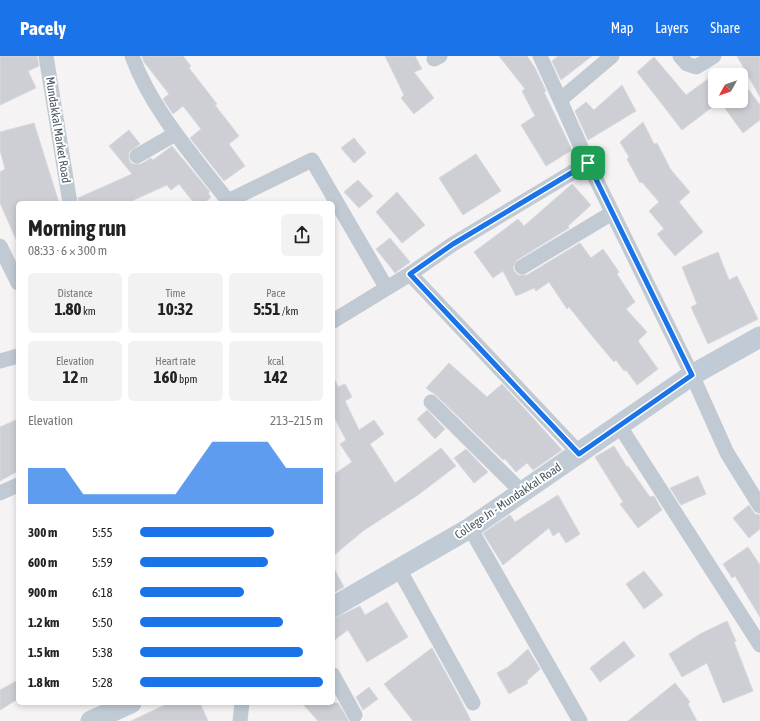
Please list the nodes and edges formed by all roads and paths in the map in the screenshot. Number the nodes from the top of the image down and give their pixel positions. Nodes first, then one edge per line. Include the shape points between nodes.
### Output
1 (46, 56) edge
2 (132, 56) edge
3 (540, 56) edge
4 (612, 56) edge
5 (680, 56) edge
6 (714, 56) edge
7 (560, 100) junction
8 (175, 134) junction
9 (137, 156) dead end
10 (588, 163) junction
11 (70, 201) edge
12 (226, 201) edge
13 (229, 201) edge
14 (612, 212) junction
15 (0, 246) edge
16 (522, 267) dead end
17 (410, 274) junction
18 (16, 279) edge
19 (386, 287) junction
20 (335, 320) edge
21 (760, 337) edge
22 (16, 357) edge
23 (0, 361) edge
24 (692, 375) junction
25 (431, 402) dead end
26 (620, 425) junction
27 (579, 454) junction
28 (16, 486) edge
29 (522, 492) junction
30 (0, 493) edge
31 (760, 506) edge
32 (470, 528) junction
33 (399, 569) junction
34 (335, 606) edge
35 (760, 645) edge
36 (335, 679) edge
37 (473, 703) dead end
38 (127, 705) edge
39 (242, 705) edge
40 (354, 715) dead end
41 (91, 721) edge
42 (240, 721) edge
43 (580, 721) edge

1 - 11 street, Mundakkal Market Road
2 - 8 street
3 - 7 street
4 - 7 street
5 - 6 street via 687,64 696,67
7 - 10 street
8 - 9 street
8 - 12 street
10 - 14 street
10 - 17 street via 453,244
13 - 19 street via 312,160
14 - 16 street
14 - 24 street
15 - 18 street
17 - 19 street
17 - 27 street
19 - 20 street
21 - 24 street, College Jn - Mundakkal Road
22 - 23 street
24 - 26 street, College Jn - Mundakkal Road
24 - 31 street via 727,453
25 - 29 street
26 - 27 street, College Jn - Mundakkal Road
26 - 35 street
27 - 29 street, College Jn - Mundakkal Road
28 - 30 street
29 - 32 street, College Jn - Mundakkal Road
32 - 33 street, College Jn - Mundakkal Road
32 - 43 street
33 - 34 street, College Jn - Mundakkal Road
33 - 37 street
36 - 40 street
38 - 41 street
39 - 42 street

